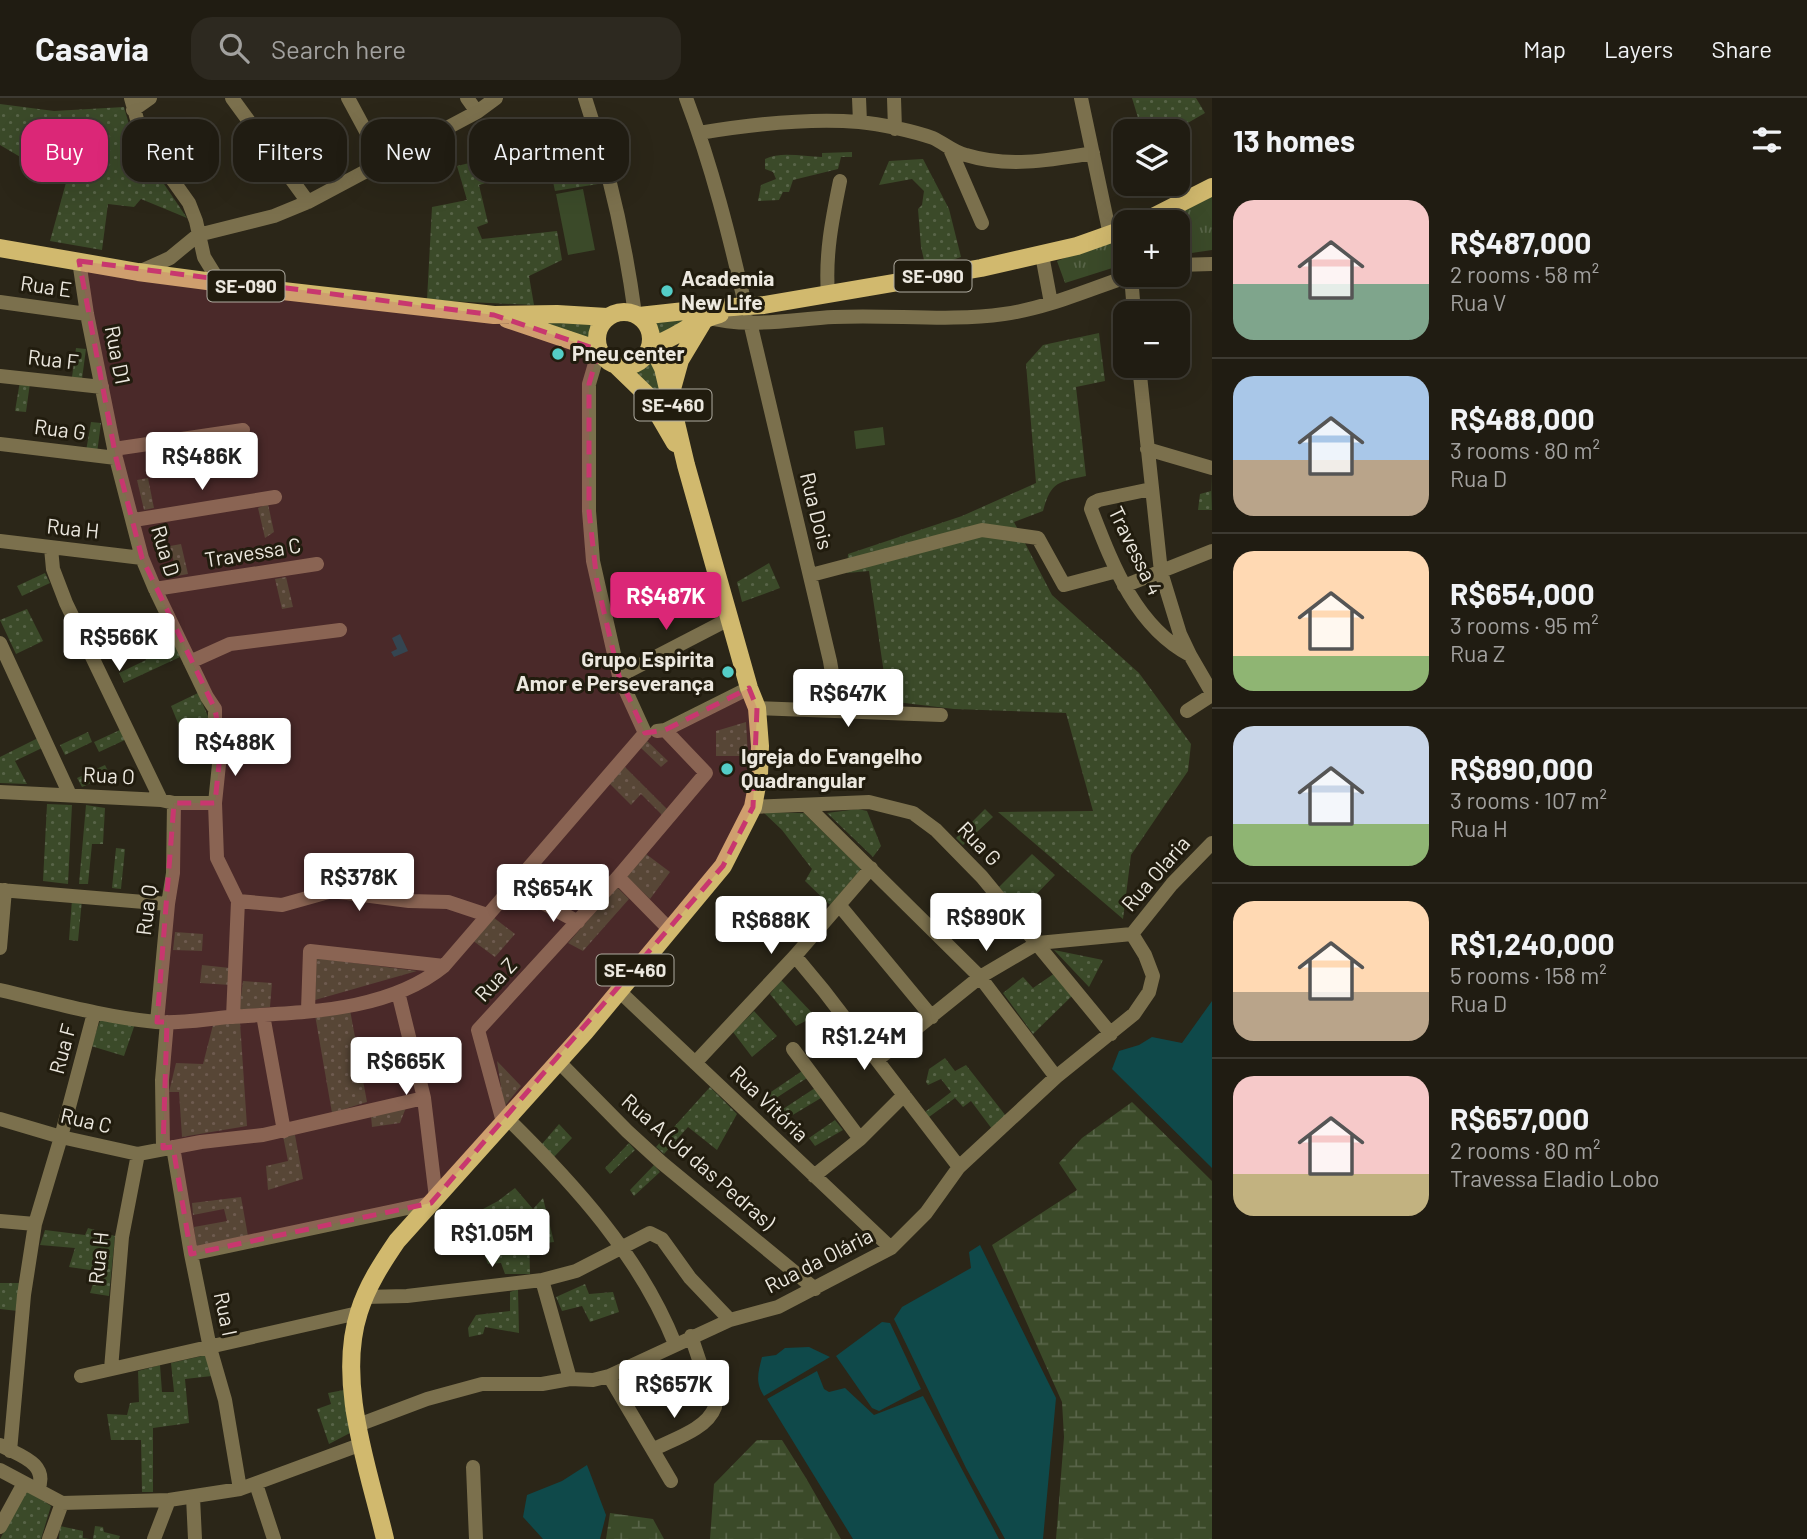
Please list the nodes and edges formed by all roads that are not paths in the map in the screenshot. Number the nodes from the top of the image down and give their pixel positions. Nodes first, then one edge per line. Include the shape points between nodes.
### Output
1 (150, 98) edge
2 (232, 98) edge
3 (348, 98) edge
4 (467, 98) edge
5 (496, 98) edge
6 (585, 98) edge
7 (686, 98) edge
8 (859, 98) edge
9 (894, 98) edge
10 (1081, 98) edge
11 (132, 104) edge
12 (477, 113) junction
13 (361, 122) edge
14 (860, 122) junction
15 (455, 125) edge
16 (895, 129) junction
17 (699, 133) junction
18 (950, 149) junction
19 (1093, 153) junction
20 (361, 174) edge
21 (840, 181) dead end
22 (1212, 187) edge
23 (308, 202) junction
24 (1167, 210) edge
25 (1113, 216) edge
26 (982, 223) dead end
27 (198, 234) junction
28 (1113, 234) edge
29 (0, 248) edge
30 (1042, 255) junction
31 (79, 261) junction
32 (1212, 264) edge
33 (1190, 265) edge
34 (138, 272) junction
35 (1113, 281) edge
36 (220, 283) junction
37 (828, 294) junction
38 (0, 302) edge
39 (1051, 303) junction
40 (749, 311) junction
41 (87, 314) junction
42 (494, 315) junction
43 (637, 315) junction
44 (607, 317) junction
45 (706, 318) junction
46 (650, 348) junction
47 (599, 351) junction
48 (616, 365) junction
49 (0, 376) edge
50 (1140, 378) edge
51 (102, 387) junction
52 (670, 396) junction
53 (243, 430) dead end
54 (0, 444) edge
55 (1147, 449) junction
56 (115, 453) junction
57 (686, 465) junction
58 (1212, 468) edge
59 (1151, 489) junction
60 (275, 497) dead end
61 (134, 520) junction
62 (0, 541) edge
63 (51, 548) junction
64 (1212, 551) edge
65 (142, 558) junction
66 (317, 564) dead end
67 (1117, 571) junction
68 (1161, 572) junction
69 (811, 575) junction
70 (1124, 586) junction
71 (155, 590) junction
72 (729, 618) junction
73 (340, 630) dead end
74 (0, 643) edge
75 (1189, 655) junction
76 (190, 662) junction
77 (1207, 670) edge
78 (619, 676) junction
79 (749, 688) junction
80 (1212, 694) edge
81 (757, 708) junction
82 (835, 711) junction
83 (1187, 711) dead end
84 (941, 715) dead end
85 (665, 730) junction
86 (645, 733) junction
87 (0, 792) edge
88 (70, 795) junction
89 (168, 802) junction
90 (215, 803) junction
91 (807, 806) junction
92 (753, 807) junction
93 (1212, 843) edge
94 (871, 868) junction
95 (618, 877) junction
96 (517, 881) junction
97 (3, 890) edge
98 (238, 901) junction
99 (168, 904) junction
100 (840, 905) junction
101 (487, 915) junction
102 (578, 922) junction
103 (670, 930) junction
104 (1132, 934) junction
105 (1038, 943) junction
106 (0, 948) edge
107 (795, 956) junction
108 (444, 966) junction
109 (980, 977) junction
110 (0, 990) edge
111 (618, 990) junction
112 (398, 992) junction
113 (308, 1010) junction
114 (94, 1013) junction
115 (264, 1015) junction
116 (233, 1017) junction
117 (932, 1017) junction
118 (162, 1022) junction
119 (1111, 1034) junction
120 (793, 1049) dead end
121 (877, 1060) junction
122 (558, 1061) junction
123 (695, 1063) junction
124 (1056, 1077) junction
125 (904, 1096) junction
126 (424, 1098) junction
127 (0, 1119) edge
128 (505, 1120) junction
129 (284, 1131) junction
130 (61, 1137) junction
131 (860, 1139) junction
132 (168, 1147) junction
133 (138, 1154) junction
134 (959, 1167) junction
135 (814, 1176) junction
136 (434, 1201) junction
137 (0, 1221) edge
138 (35, 1224) junction
139 (622, 1247) junction
140 (891, 1248) junction
141 (191, 1254) junction
142 (542, 1280) junction
143 (815, 1289) junction
144 (361, 1305) junction
145 (730, 1320) junction
146 (691, 1336) junction
147 (675, 1344) junction
148 (210, 1348) junction
149 (111, 1368) junction
150 (81, 1376) dead end
151 (610, 1376) junction
152 (570, 1379) junction
153 (358, 1425) junction
154 (362, 1444) junction
155 (5, 1448) edge
156 (654, 1449) junction
157 (473, 1467) dead end
158 (0, 1470) edge
159 (671, 1481) dead end
160 (24, 1483) junction
161 (256, 1484) junction
162 (240, 1489) junction
163 (38, 1490) junction
164 (193, 1497) junction
165 (169, 1500) junction
166 (62, 1503) junction
167 (0, 1527) edge
168 (49, 1539) edge
169 (154, 1539) edge
170 (195, 1539) edge
171 (274, 1539) edge
172 (385, 1539) edge
173 (476, 1539) edge

1 - 11 street
2 - 23 street
3 - 13 street
4 - 12 street
5 - 12 street
6 - 43 street via 624,238
7 - 17 street, Rua Dois
8 - 14 street
9 - 16 street
10 - 19 street
11 - 27 street via 144,140 189,203
12 - 15 street
14 - 16 street
14 - 17 street via 774,124
16 - 18 street via 935,139
17 - 40 street, Rua Dois
18 - 19 street via 1013,162
18 - 26 street
19 - 25 street
20 - 23 street
21 - 37 street via 827,254
22 - 24 main road
23 - 27 street via 274,216
27 - 34 street via 170,258
27 - 36 street via 205,261
28 - 30 main road, SE-090
29 - 31 main road, SE-090
30 - 37 main road, SE-090
30 - 39 street
31 - 34 main road, SE-090
31 - 41 street, Rua D1
32 - 33 street
34 - 36 main road, SE-090
35 - 39 street
36 - 42 main road, SE-090
37 - 40 main road, SE-090
38 - 41 street, Rua E
39 - 40 street via 975,316
40 - 43 main road, SE-090
40 - 45 main road, SE-090
40 - 69 street, Rua Dois
41 - 51 street, Rua D1
42 - 44 main road, SE-090
42 - 47 main road, SE-090
43 - 44 main road via 621,312
43 - 46 main road via 649,326
44 - 47 main road via 597,333
45 - 46 main road, SE-090
45 - 52 main road via 680,360
46 - 48 main road via 639,362
46 - 52 main road, SE-460 via 659,358
47 - 48 main road
47 - 78 street via 589,384 589,511 597,582
48 - 57 main road, SE-460 via 647,396
49 - 51 street, Rua F
50 - 55 street
51 - 56 street, Rua D1
52 - 57 main road, SE-460
53 - 56 street, Rua G
54 - 56 street, Rua G
55 - 58 street
55 - 59 street
56 - 61 street, Rua D
57 - 72 main road, SE-460
59 - 67 street, Travessa 4 via 1091,505
59 - 68 street
60 - 61 street
61 - 65 street, Rua D
62 - 63 street, Rua H
63 - 65 street, Rua H
63 - 89 street via 51,563 66,603
64 - 68 street
65 - 71 street, Rua D
66 - 71 street, Travessa C
67 - 69 street via 1064,585 1038,538 982,530
67 - 70 street, Travessa 4
68 - 70 street
68 - 75 street
69 - 82 street, Rua Dois via 833,678
70 - 75 street, Travessa 4 via 1160,636
71 - 76 street, Rua D
72 - 78 street
72 - 79 main road, SE-460
73 - 76 street via 230,645
74 - 88 street
75 - 77 street
76 - 90 street, Rua D via 215,709 221,745
77 - 80 street
78 - 86 street
79 - 81 main road, SE-460
79 - 85 street
80 - 83 street
81 - 82 street
81 - 92 main road, SE-460 via 759,762
82 - 84 street
85 - 86 street
85 - 95 street, Rua Z via 706,773
86 - 96 street
87 - 88 street, Rua O
88 - 89 street, Rua O
89 - 90 street, Rua O
89 - 99 street, Rua Q via 173,873
90 - 98 street, Rua D via 216,858
91 - 92 street, Rua G
91 - 94 street
91 - 105 street, Rua G via 869,803 913,813 966,860
92 - 103 main road, SE-460 via 723,866
93 - 104 street, Rua Olaria
94 - 100 street
94 - 109 street
95 - 102 street, Rua Z
95 - 103 street
96 - 101 street
96 - 102 street via 536,899
97 - 99 street
97 - 106 street
98 - 101 street via 282,905 332,891 448,902
98 - 116 street, Rua D
99 - 118 street, Rua Q
100 - 107 street
100 - 117 street
101 - 108 street
102 - 128 street, Rua Z via 478,1030
103 - 111 main road, SE-460
104 - 105 street
104 - 119 street, Rua da Olária via 1153,980 1135,1014
105 - 109 street
105 - 119 street, Rua G
107 - 121 street
107 - 123 street
108 - 112 street
108 - 113 street via 310,951
109 - 117 street
109 - 124 street
110 - 114 street
111 - 122 main road, SE-460
111 - 123 street, Rua Vitória
112 - 113 street
112 - 126 street
113 - 115 street
114 - 118 street
114 - 130 street, Rua F
115 - 116 street
115 - 129 street
116 - 118 street
117 - 121 street
118 - 132 street, Rua I
119 - 124 street, Rua da Olária
120 - 131 street
121 - 125 street
122 - 128 main road, SE-460
122 - 143 street, Rua A (Jd das Pedras) via 662,1163
123 - 135 street, Rua Vitória
124 - 134 street, Rua da Olária
125 - 131 street
125 - 134 street
126 - 129 street, Rua C
126 - 136 street
127 - 130 street, Rua C
128 - 136 main road, SE-460
128 - 139 street via 563,1177
129 - 132 street, Rua C
130 - 133 street, Rua C
130 - 138 street
131 - 135 street
132 - 133 street, Rua C
132 - 141 street, Rua I
133 - 149 street, Rua H via 122,1237
134 - 140 street, Rua da Olária via 926,1213
135 - 140 street, Rua Vitória
136 - 141 street
136 - 144 main road, SE-460 via 383,1261
137 - 138 street
138 - 155 street
139 - 142 street via 576,1271
139 - 145 street via 646,1234 662,1239 690,1278
139 - 147 street via 656,1301
140 - 143 street, Rua da Olária
141 - 148 street, Rua I
142 - 144 street
142 - 152 street
143 - 145 street, Rua da Olária via 778,1307
144 - 148 street
144 - 153 main road, SE-460 via 352,1367
145 - 146 street, Rua da Olária
146 - 147 street, Rua da Olária
146 - 156 street via 715,1407 700,1425
147 - 151 street, Rua da Olária
148 - 149 street
148 - 162 street, Rua I via 225,1400
149 - 150 street
151 - 152 street, Rua da Olária
151 - 156 street
152 - 153 street, Rua da Olária via 469,1387
153 - 154 main road, SE-460
154 - 161 street
154 - 172 main road, SE-460
155 - 163 street via 39,1470
156 - 159 street
157 - 173 street
158 - 160 street
160 - 163 street
160 - 167 street
161 - 162 street
161 - 171 street
162 - 164 street
163 - 166 street
164 - 165 street
164 - 170 street
165 - 166 street
165 - 169 street
166 - 168 street

